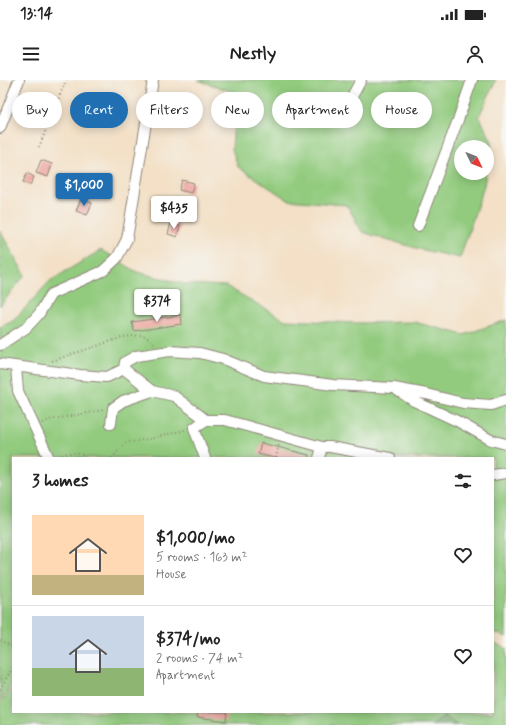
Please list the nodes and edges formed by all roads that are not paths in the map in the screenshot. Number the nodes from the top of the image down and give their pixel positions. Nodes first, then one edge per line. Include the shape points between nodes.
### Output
1 (19, 80) edge
2 (153, 80) edge
3 (361, 80) edge
4 (472, 80) edge
5 (354, 92) edge
6 (0, 128) edge
7 (418, 226) dead end
8 (0, 345) edge
9 (0, 364) edge
10 (16, 366) junction
11 (124, 369) junction
12 (394, 388) junction
13 (152, 391) junction
14 (506, 400) edge
15 (206, 420) junction
16 (111, 424) dead end
17 (506, 444) edge
18 (322, 447) junction
19 (49, 457) edge
20 (205, 457) edge
21 (319, 457) edge
22 (385, 457) edge
23 (506, 473) edge
24 (494, 475) edge

1 - 6 street
2 - 8 street via 127,239 117,258 103,270 51,294 39,314 26,328
3 - 5 street
4 - 7 street
9 - 10 street
10 - 11 street via 107,377
10 - 19 street via 18,391
11 - 12 street via 125,362 136,356 170,351 200,353 223,359 264,376 333,385
11 - 13 street
12 - 14 street via 463,403 491,405
12 - 17 street via 490,440
13 - 15 street via 174,396
13 - 16 street via 123,401 112,408
15 - 18 street via 225,420
15 - 20 street via 194,428
18 - 21 street
18 - 22 street
23 - 24 street

